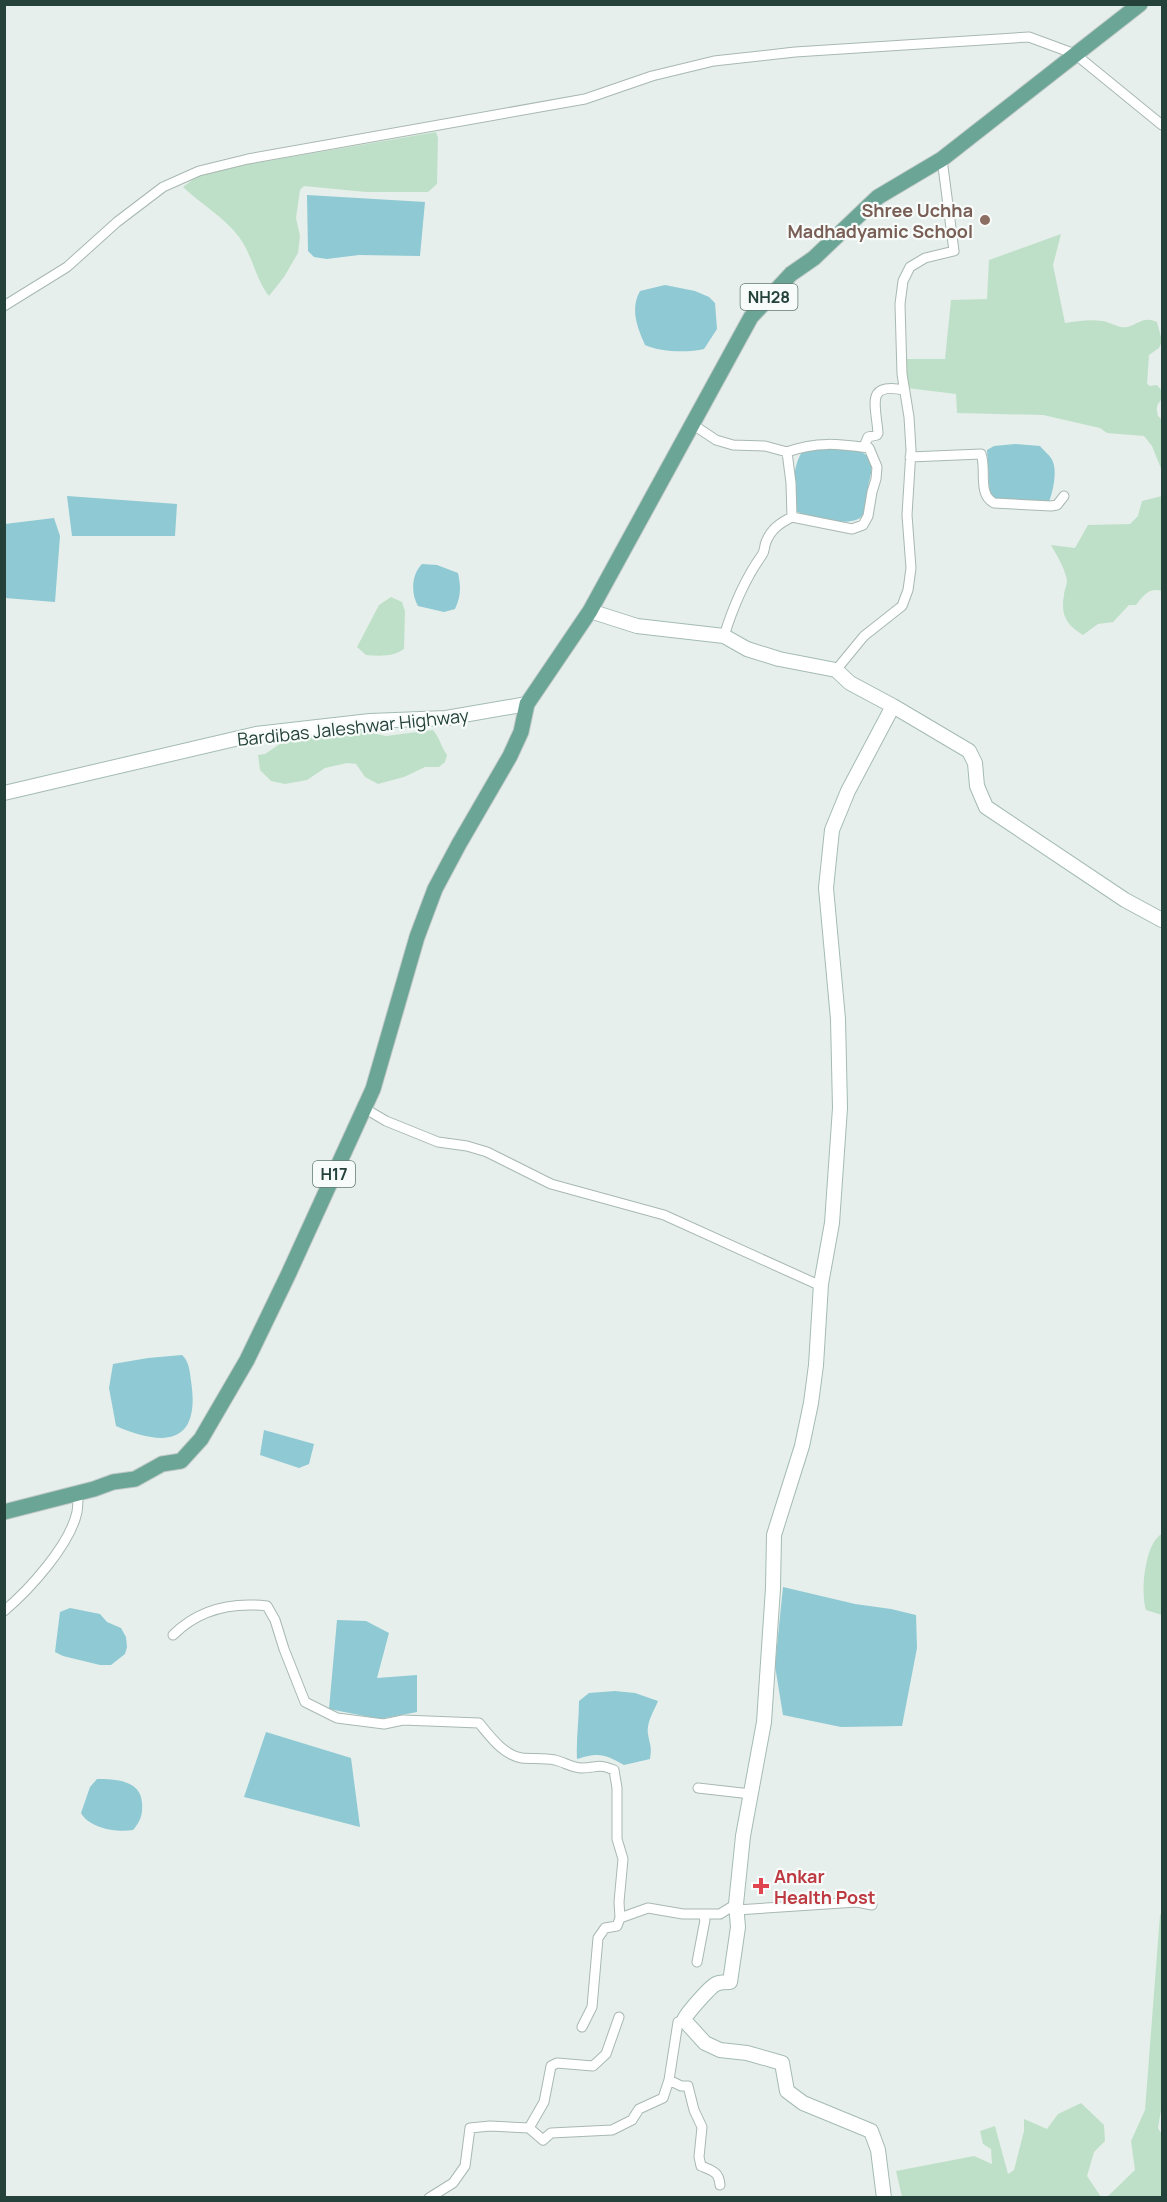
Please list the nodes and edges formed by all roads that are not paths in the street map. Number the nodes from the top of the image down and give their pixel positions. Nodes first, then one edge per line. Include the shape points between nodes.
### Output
1 (1140, 4) edge
2 (1075, 54) junction
3 (1162, 125) edge
4 (942, 159) junction
5 (4, 306) edge
6 (904, 390) junction
7 (692, 424) junction
8 (864, 447) junction
9 (787, 452) junction
10 (910, 458) junction
11 (1064, 496) dead end
12 (792, 517) junction
13 (590, 611) junction
14 (724, 636) junction
15 (836, 670) junction
16 (527, 704) junction
17 (893, 705) junction
18 (4, 793) edge
19 (1162, 921) edge
20 (364, 1108) junction
21 (821, 1286) junction
22 (78, 1493) junction
23 (4, 1512) edge
24 (4, 1611) edge
25 (173, 1635) dead end
26 (698, 1788) dead end
27 (751, 1794) junction
28 (872, 1905) dead end
29 (736, 1907) junction
30 (704, 1914) junction
31 (620, 1918) junction
32 (697, 1962) dead end
33 (619, 2017) dead end
34 (678, 2022) dead end
35 (582, 2027) dead end
36 (669, 2080) junction
37 (529, 2128) junction
38 (720, 2185) dead end
39 (429, 2198) edge
40 (884, 2198) edge

1 - 2 main road, NH28
2 - 3 street
2 - 4 main road, NH28
2 - 5 street via 1029,37 714,61 652,76 585,99 248,159 199,171 163,187 67,267
4 - 6 street via 954,251 914,262 905,273 899,315
4 - 7 main road, NH28 via 878,197 814,258 791,274 751,317
6 - 8 street via 887,387 877,392 878,433 868,437
6 - 10 street
7 - 9 street via 716,440
7 - 13 main road, NH28
8 - 9 street via 820,444
8 - 12 street via 869,448 877,467 863,525 852,529
9 - 12 street
10 - 11 street via 981,454 985,493 994,503 1051,506
10 - 15 street via 908,590 902,606 864,636
12 - 14 street via 778,524 765,543 764,553 735,603
13 - 14 street via 637,626
13 - 16 main road, NH28
14 - 15 street via 747,650
15 - 17 street via 850,683
16 - 18 street, Bardibas Jaleshwar Highway via 446,718 370,721 256,734
16 - 20 main road, H17 via 510,756 435,889
17 - 19 street via 969,751 986,807
17 - 21 street via 832,830 826,888 838,1019 840,1108 832,1223
20 - 21 street via 438,1142 487,1152 551,1184 664,1215
20 - 22 main road, H17 via 247,1360 201,1439 181,1461 162,1464 135,1479
21 - 27 street via 811,1403 774,1535 764,1722
22 - 23 main road, H17
22 - 24 street via 72,1526 54,1557
25 - 31 street via 210,1611 240,1604 267,1606 305,1702 337,1718 384,1724 403,1720 479,1723 495,1742 519,1757 614,1770 617,1839 623,1859
26 - 27 street
27 - 29 street
28 - 29 street via 857,1902
29 - 30 street via 720,1914
29 - 40 street via 738,1927 730,1982 717,1983 708,1990 684,2020 705,2043 720,2050 782,2063 787,2091 803,2103 871,2131 878,2150
30 - 31 street via 648,1908
30 - 32 street
31 - 35 street via 617,1926 605,1928 598,1938 592,2007
33 - 37 street via 606,2054 593,2066 551,2066 544,2102
34 - 36 street
36 - 37 street via 663,2098 639,2109 632,2120 612,2130 551,2133 543,2140
36 - 38 street via 690,2090 702,2127 699,2157 702,2166 717,2172
37 - 39 street via 470,2128 465,2166 453,2183

